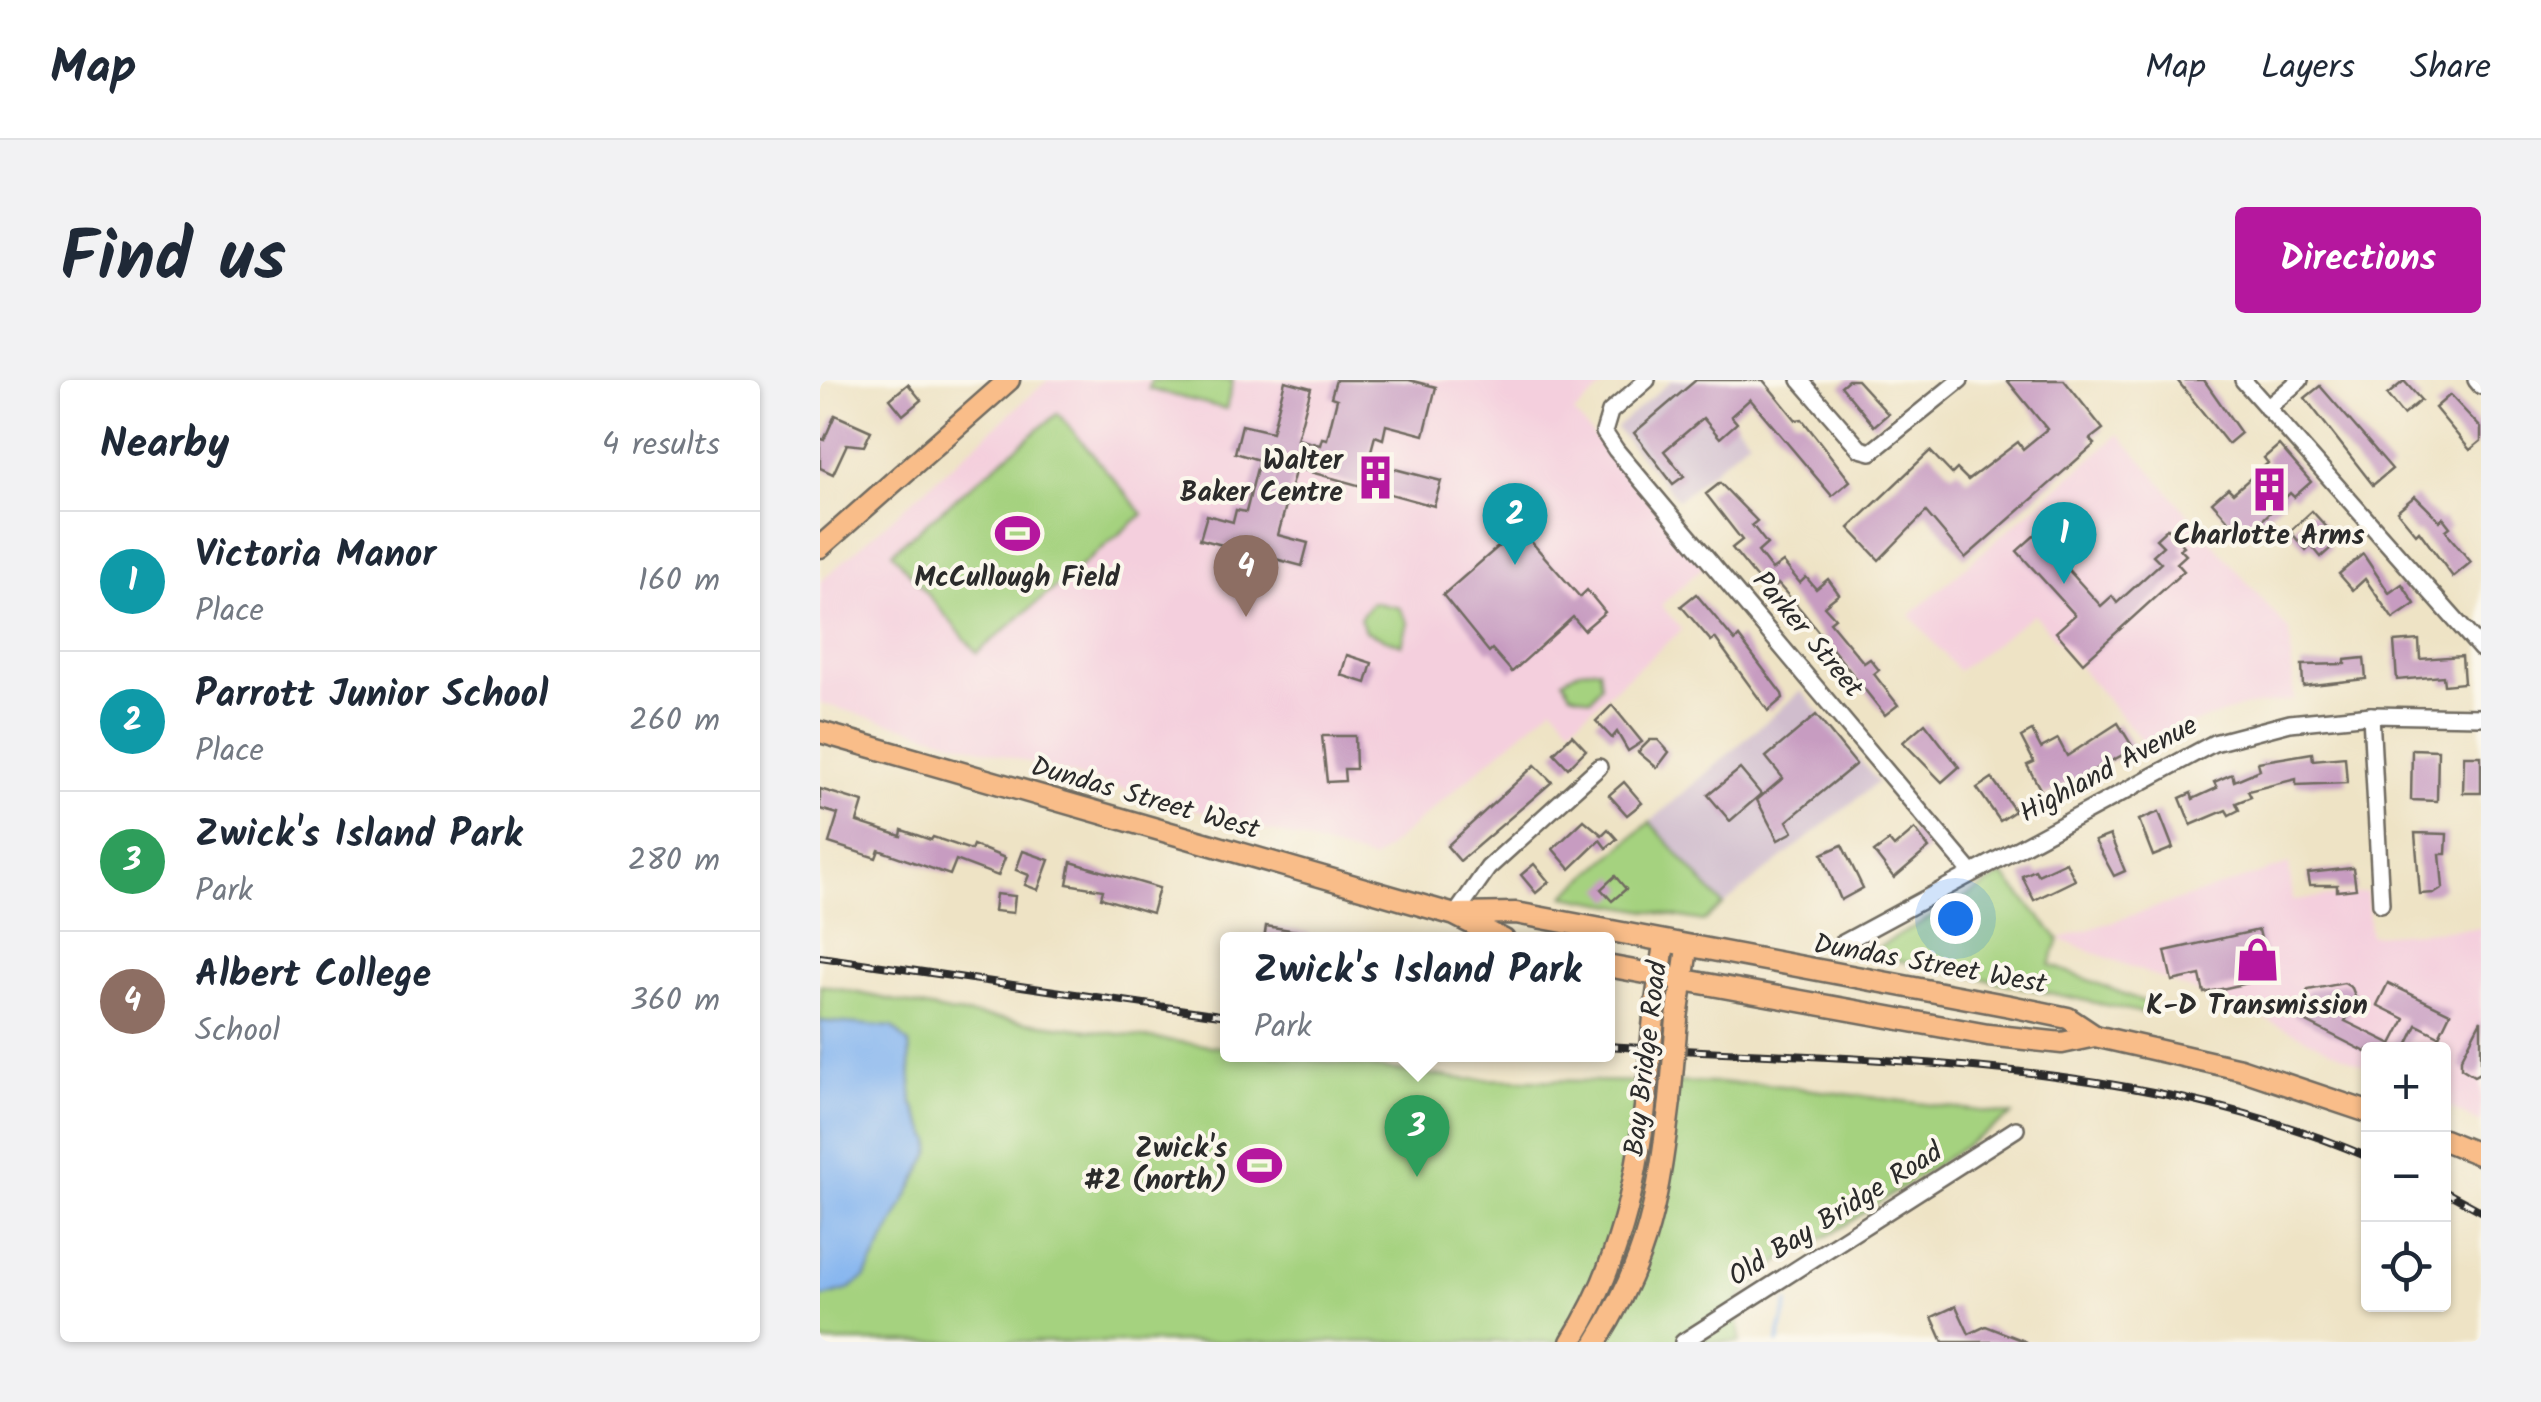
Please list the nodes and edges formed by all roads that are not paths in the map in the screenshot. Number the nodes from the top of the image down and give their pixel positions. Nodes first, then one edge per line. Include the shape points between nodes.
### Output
1 (1009, 380) edge
2 (1646, 380) edge
3 (1800, 380) edge
4 (1960, 380) edge
5 (2242, 380) edge
6 (2300, 380) edge
7 (2476, 380) edge
8 (2481, 386) edge
9 (2267, 408) junction
10 (820, 547) edge
11 (2481, 650) edge
12 (2371, 715) junction
13 (2481, 718) edge
14 (820, 732) edge
15 (1599, 767) dead end
16 (1971, 872) junction
17 (2381, 904) dead end
18 (1455, 915) junction
19 (1488, 932) edge
20 (1608, 932) edge
21 (1615, 933) edge
22 (1843, 943) dead end
23 (1664, 944) junction
24 (1687, 948) junction
25 (1615, 968) edge
26 (1660, 977) junction
27 (1683, 980) junction
28 (2095, 1036) junction
29 (2361, 1110) edge
30 (2016, 1129) dead end
31 (2451, 1143) edge
32 (2481, 1155) edge
33 (1571, 1342) edge
34 (1596, 1342) edge
35 (1683, 1342) edge

1 - 10 main road
2 - 16 street, Parker Street via 1610,412 1604,432
3 - 4 street via 1860,449 1870,452
5 - 9 street
6 - 9 street
7 - 8 street
9 - 11 street
12 - 13 street, Highland Avenue
12 - 16 street, Highland Avenue via 2290,723 2214,743
12 - 17 street
14 - 18 main road, Dundas Street West
15 - 18 street via 1488,868
16 - 22 street, Highland Avenue
18 - 19 main road, Dundas Street West
18 - 20 main road, Dundas Street West via 1516,912
21 - 23 main road, Dundas Street West
23 - 24 main road, Dundas Street West
23 - 26 main road, Bay Bridge Road
24 - 27 main road, Bay Bridge Road
24 - 28 main road, Dundas Street West via 2068,1018
25 - 26 main road, Dundas Street West
26 - 27 main road, Dundas Street West
26 - 33 main road, Bay Bridge Road, bridge via 1636,1184 1618,1250
27 - 28 main road, Dundas Street West via 1988,1036 2062,1042
27 - 34 main road, Bay Bridge Road, bridge via 1648,1239
28 - 29 main road, Dundas Street West via 2240,1068
30 - 35 street, Old Bay Bridge Road
31 - 32 main road

